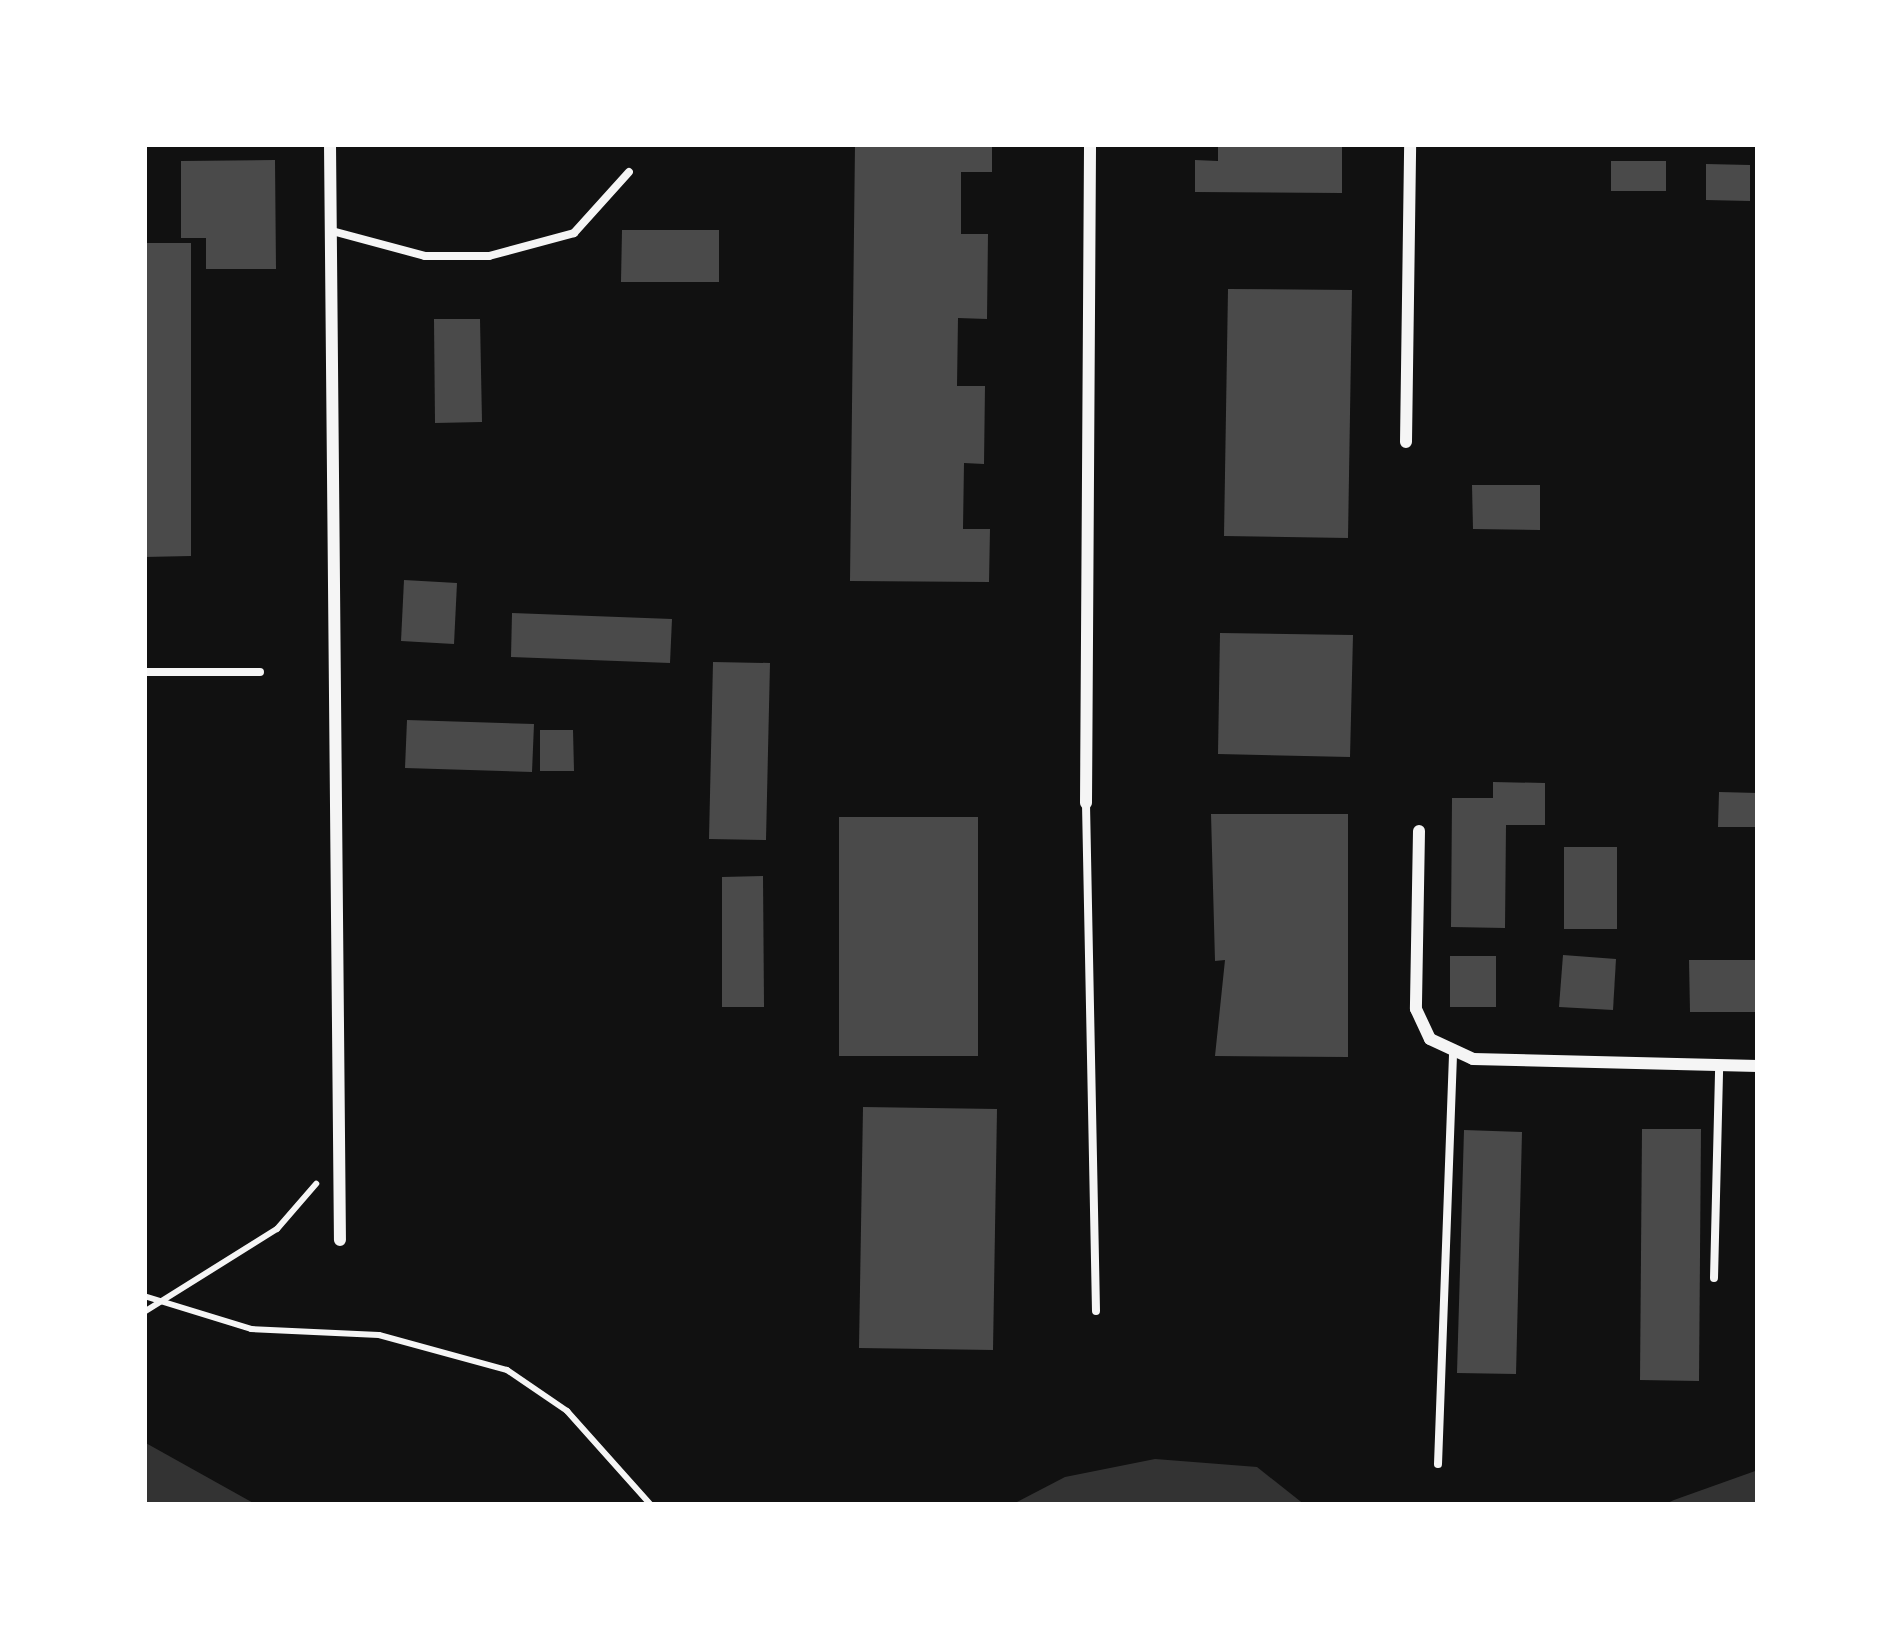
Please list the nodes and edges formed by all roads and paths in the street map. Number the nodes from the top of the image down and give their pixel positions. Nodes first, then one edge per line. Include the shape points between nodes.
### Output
1 (330, 144) edge
2 (1090, 144) edge
3 (1410, 144) edge
4 (628, 172) dead end
5 (331, 231) junction
6 (1406, 442) dead end
7 (144, 672) edge
8 (260, 672) dead end
9 (1087, 803) joint
10 (1419, 831) dead end
11 (1453, 1049) junction
12 (1719, 1065) junction
13 (1758, 1066) edge
14 (340, 1136) junction
15 (340, 1240) dead end
16 (1714, 1277) dead end
17 (144, 1296) edge
18 (157, 1301) junction
19 (1096, 1311) dead end
20 (144, 1312) edge
21 (1438, 1464) dead end
22 (650, 1505) edge

1 - 5 street
2 - 9 street
3 - 6 street
4 - 5 lane via 574,233 489,256 425,256
5 - 14 street
7 - 8 lane
9 - 19 lane
10 - 11 street via 1416,1009 1430,1039
11 - 12 street
11 - 21 lane
12 - 13 street
12 - 16 lane
14 - 15 street
14 - 18 path via 305,1205
17 - 18 path
18 - 20 path
18 - 22 path via 251,1329 379,1335 507,1370 568,1411

